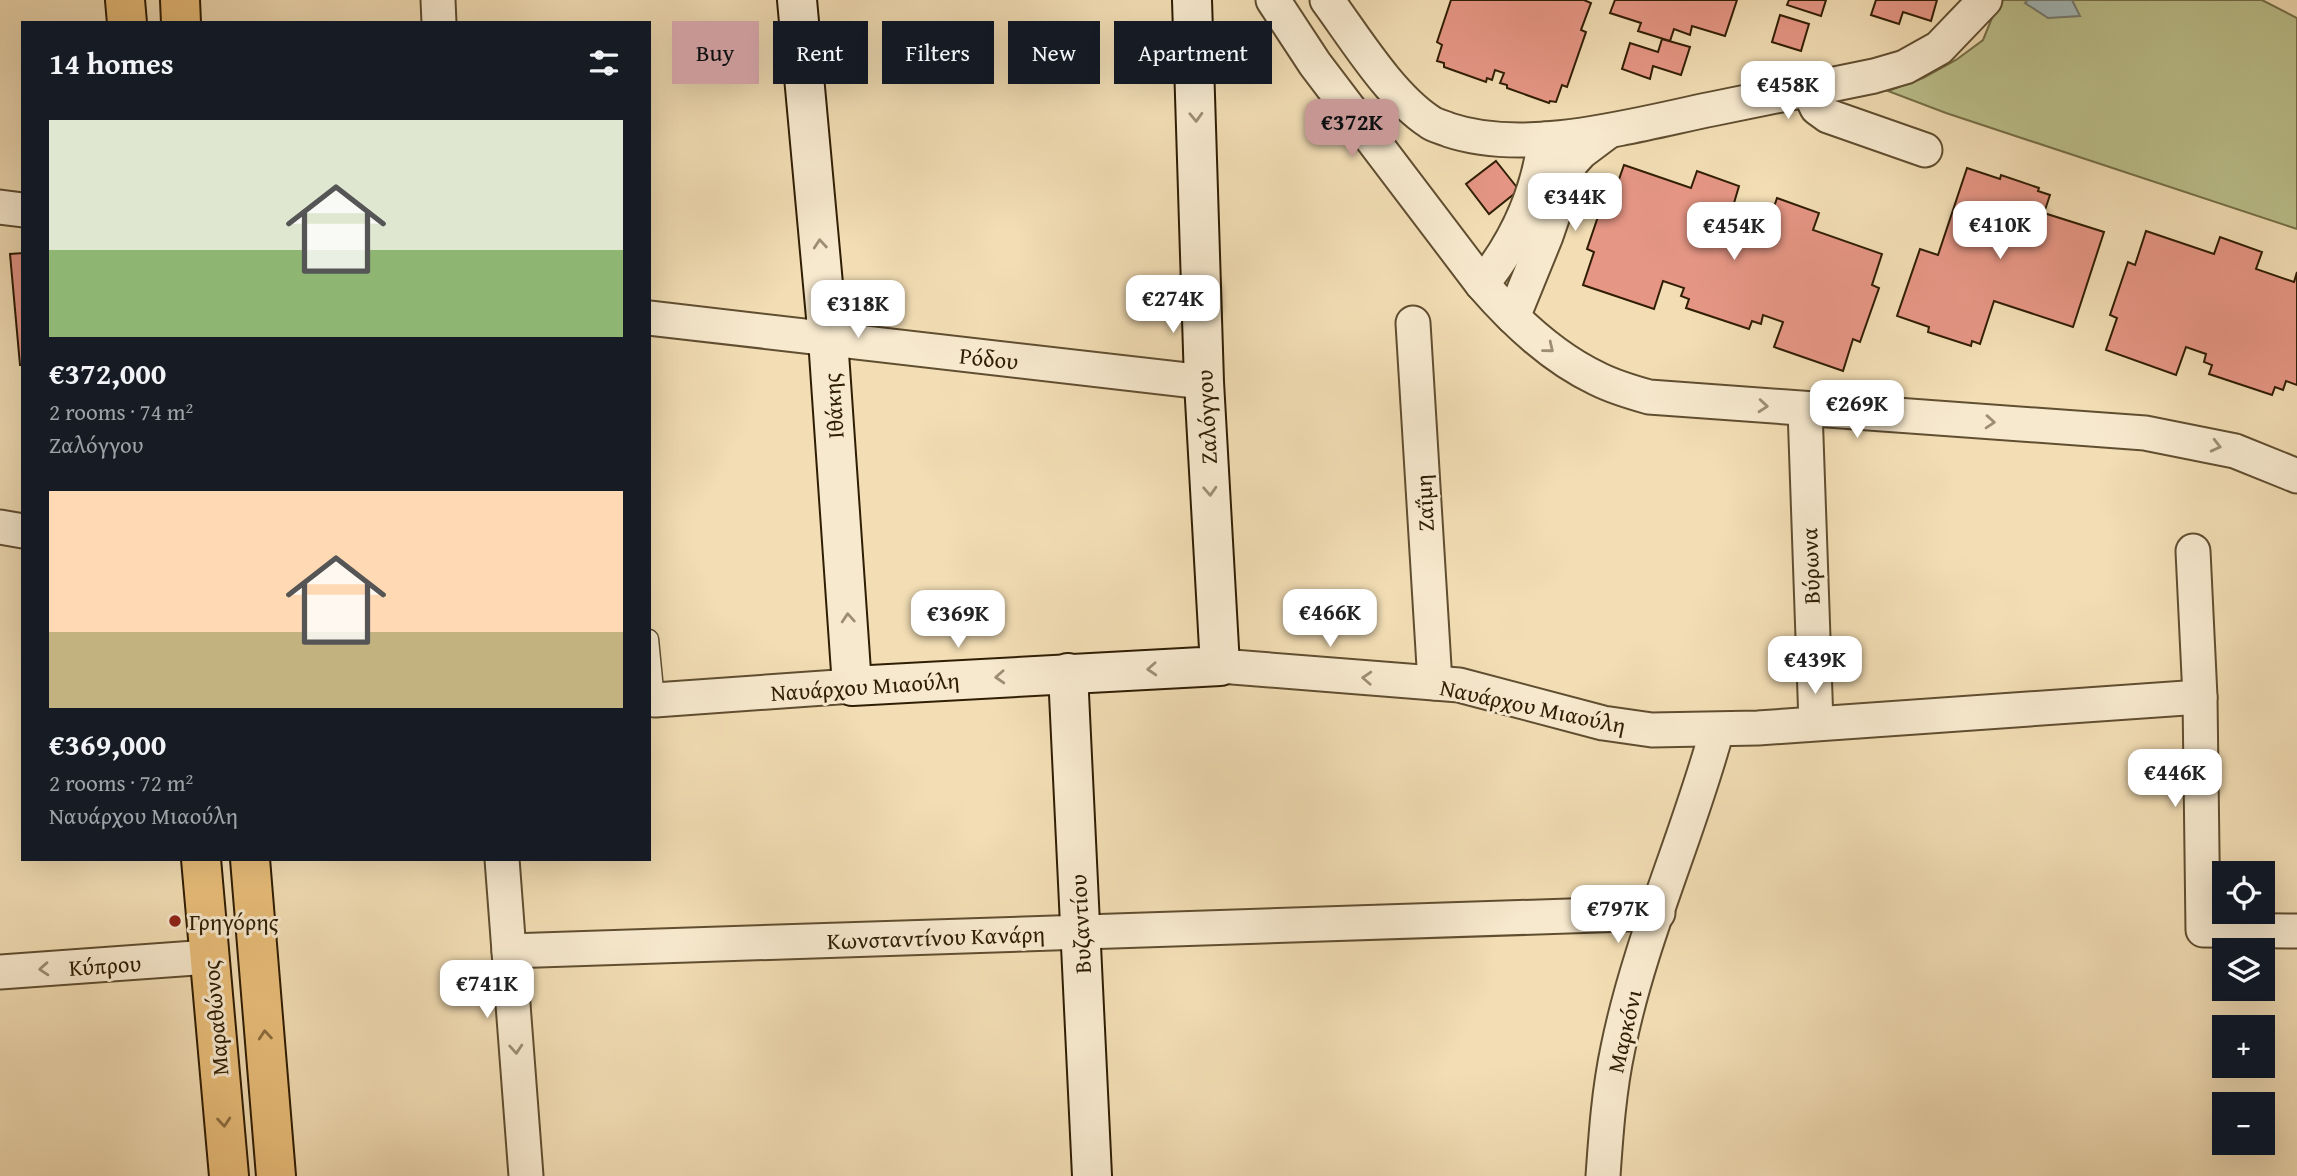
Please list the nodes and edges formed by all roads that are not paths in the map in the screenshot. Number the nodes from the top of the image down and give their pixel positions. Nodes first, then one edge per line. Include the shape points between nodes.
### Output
1 (125, 0) edge
2 (180, 0) edge
3 (438, 0) edge
4 (797, 0) edge
5 (1192, 0) edge
6 (1273, 0) edge
7 (1327, 0) edge
8 (1986, 0) edge
9 (127, 21) edge
10 (181, 21) edge
11 (439, 21) edge
12 (1808, 89) junction
13 (1612, 129) junction
14 (1545, 139) junction
15 (1925, 150) dead end
16 (0, 207) edge
17 (21, 211) edge
18 (1482, 284) junction
19 (1513, 317) junction
20 (651, 318) edge
21 (1413, 323) dead end
22 (828, 339) junction
23 (1204, 382) junction
24 (1805, 409) junction
25 (2297, 476) edge
26 (0, 527) edge
27 (21, 531) edge
28 (2193, 551) dead end
29 (651, 659) edge
30 (1220, 666) junction
31 (1068, 673) junction
32 (1435, 683) junction
33 (852, 686) junction
34 (2200, 697) junction
35 (655, 700) joint
36 (1816, 723) junction
37 (1717, 730) junction
38 (201, 861) edge
39 (250, 861) edge
40 (502, 861) edge
41 (1658, 912) junction
42 (2297, 931) edge
43 (1080, 932) junction
44 (509, 951) junction
45 (209, 957) junction
46 (0, 972) edge
47 (229, 1176) edge
48 (276, 1176) edge
49 (526, 1176) edge
50 (1092, 1176) edge
51 (1603, 1176) edge

1 - 9 main road
2 - 10 main road
3 - 11 street
22 -> 4 street, Ιθάκης
5 -> 23 street, Ζαλόγγου
6 - 18 street via 1315,64
7 - 14 street via 1391,86 1431,123 1504,141
8 - 12 street via 1924,58 1874,76
12 - 13 street
12 - 15 street via 1817,108 1828,116
13 - 14 street
13 - 19 street via 1571,163
14 - 18 street via 1530,204 1505,254
16 - 17 street
18 - 19 street
19 -> 24 street via 1555,354 1616,388 1649,397
20 - 22 street, Ρόδου
21 - 32 street, Ζαΐμη
22 - 23 street, Ρόδου
33 -> 22 street, Ιθάκης
23 -> 30 street, Ζαλόγγου
24 -> 25 street via 2145,433 2235,451
24 - 36 street, Βύρωνα
26 - 27 street
28 - 34 street
29 - 35 lane
30 -> 31 street, Ναυάρχου Μιαούλη
32 -> 30 street, Ναυάρχου Μιαούλη
31 -> 33 street, Ναυάρχου Μιαούλη
31 - 43 street, Βυζαντίου
32 - 37 street, Ναυάρχου Μιαούλη via 1459,685 1627,728
33 - 35 street, Ναυάρχου Μιαούλη
34 - 36 street, Ναυάρχου Μιαούλη
34 - 42 street via 2203,930
36 - 37 street, Ναυάρχου Μιαούλη
37 - 41 street, Μαρκόνι
38 - 45 main road, Μαραθώνος
48 -> 39 main road, Μαραθώνος
40 - 44 street
41 - 43 street, Κωνσταντίνου Κανάρη
41 - 51 street, Μαρκόνι via 1618,1048
43 - 44 street, Κωνσταντίνου Κανάρη
43 - 50 street, Βυζαντίου
44 -> 49 street
45 -> 46 street, Κύπρου
45 -> 47 main road, Μαραθώνος

